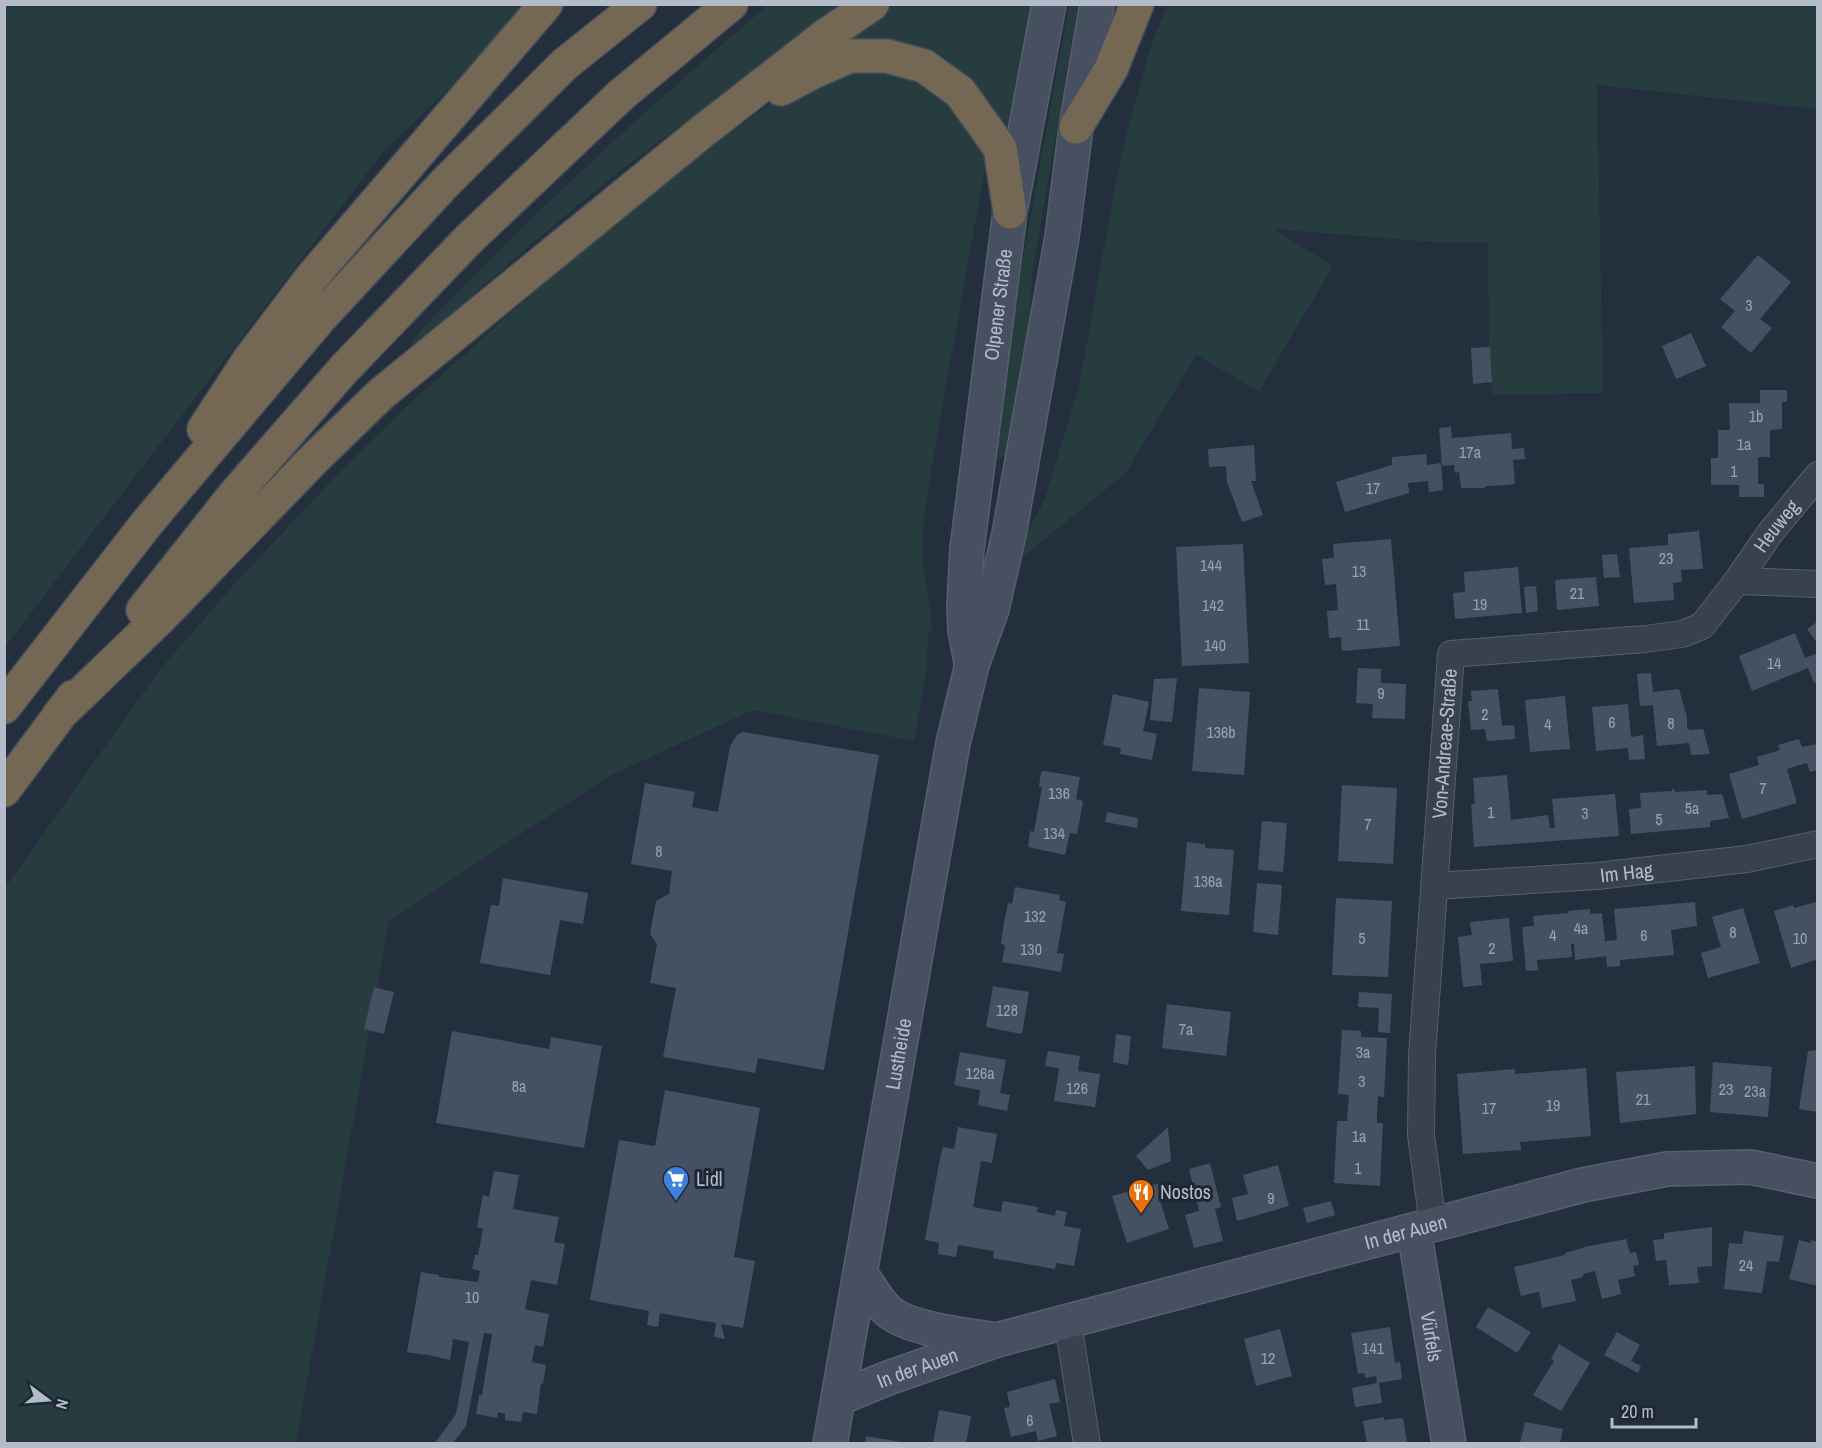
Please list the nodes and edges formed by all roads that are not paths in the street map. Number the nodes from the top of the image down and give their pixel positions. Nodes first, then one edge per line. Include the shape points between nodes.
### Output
1 (546, 4) edge
2 (640, 4) edge
3 (731, 4) edge
4 (872, 4) edge
5 (1049, 4) edge
6 (1097, 4) edge
7 (1137, 4) edge
8 (1076, 127) junction
9 (703, 131) junction
10 (1010, 212) junction
11 (1818, 475) edge
12 (147, 523) junction
13 (1737, 581) junction
14 (1818, 584) edge
15 (964, 606) joint
16 (972, 665) junction
17 (4, 707) edge
18 (59, 715) junction
19 (4, 790) edge
20 (1818, 844) edge
21 (1435, 886) junction
22 (1818, 1180) edge
23 (1424, 1227) junction
24 (860, 1273) junction
25 (1068, 1323) junction
26 (998, 1340) junction
27 (839, 1398) junction
28 (830, 1443) edge
29 (1087, 1443) edge
30 (1449, 1443) edge

1 - 12 highway via 305,286 249,360
2 - 12 highway via 566,64 445,183 320,318
3 - 18 highway via 621,95 468,240 344,369 235,494
4 - 9 highway
5 - 10 main road, Olpener Straße
6 - 8 main road
7 - 8 highway via 1111,69
8 - 16 main road, Lustheide via 1062,237 1010,534 992,609
9 - 10 highway via 850,56 887,56 924,66 960,92 1000,148
9 - 18 highway via 381,394
10 - 15 main road, Olpener Straße via 967,549
11 - 13 street, Heuweg
12 - 17 highway
13 - 14 street
13 - 21 street, Von-Andreae-Straße via 1702,626 1682,634 1451,654
15 - 16 main road, Lustheide
16 - 24 main road, Lustheide via 953,743
18 - 19 highway
20 - 21 street, Im Hag via 1746,859 1609,874
21 - 23 street, Von-Andreae-Straße via 1422,1055
22 - 23 main road, In der Auen via 1750,1167 1667,1169 1583,1185
23 - 25 main road, In der Auen
23 - 30 main road, Vürfels
24 - 26 main road, In der Auen via 887,1310 896,1316 925,1327
24 - 27 main road, Lustheide
25 - 26 main road, In der Auen
25 - 29 street
26 - 27 main road, In der Auen
27 - 28 main road, Lustheide

